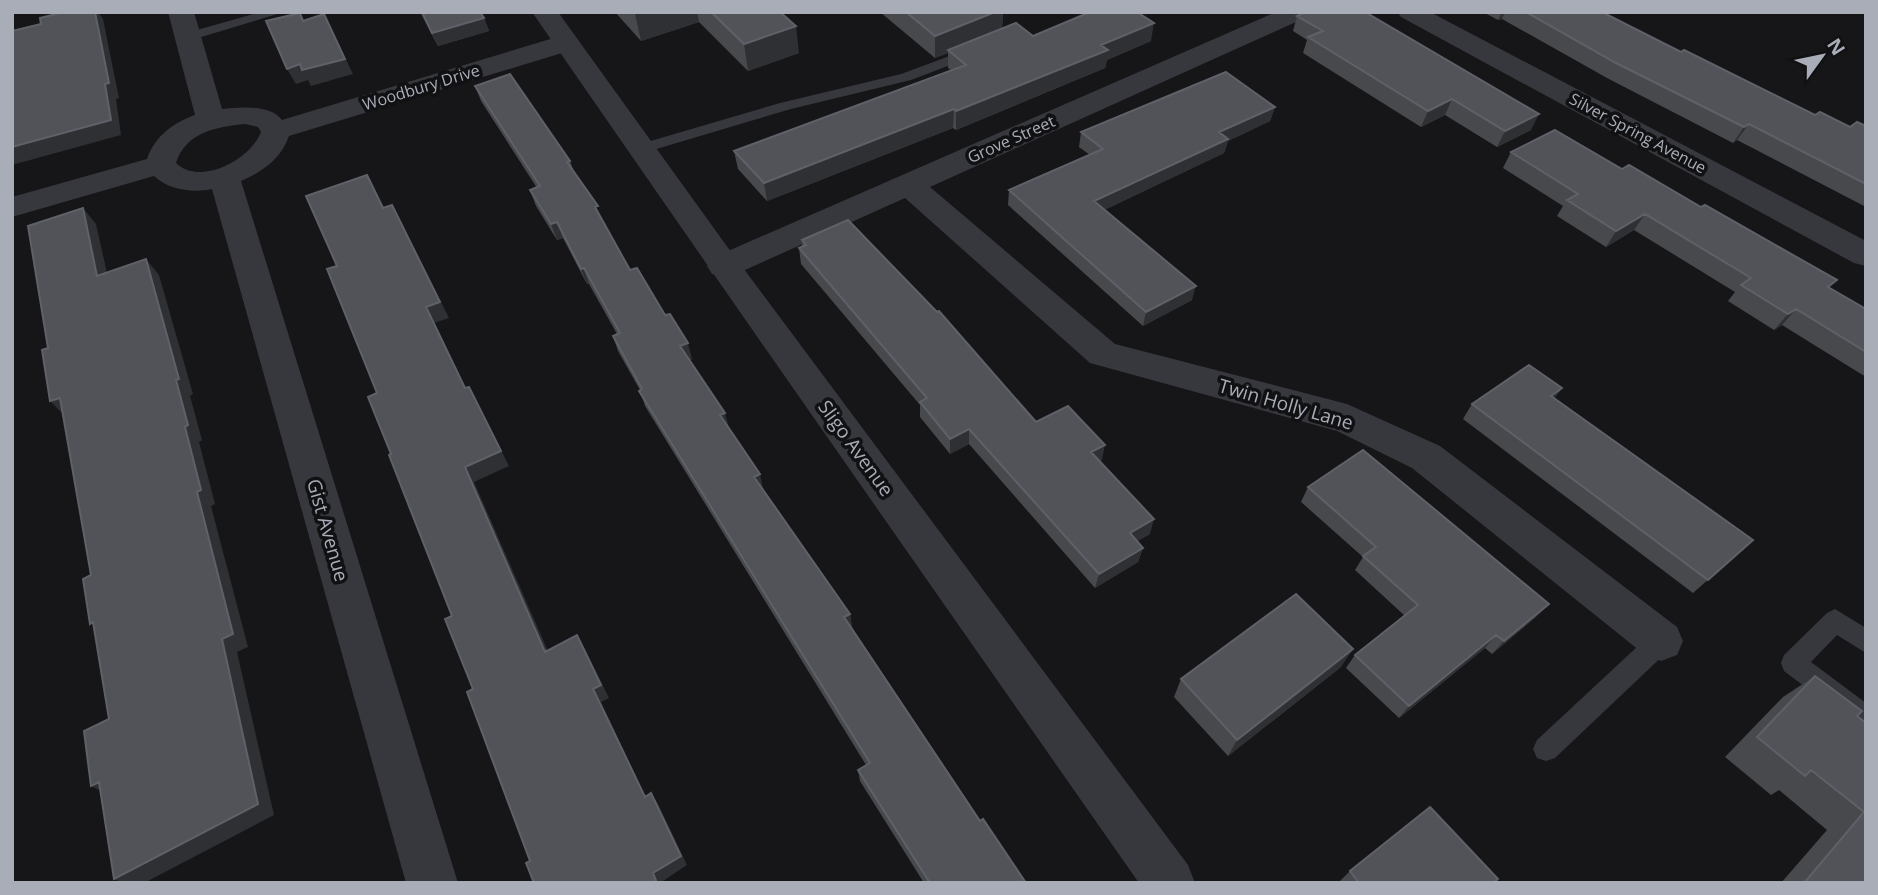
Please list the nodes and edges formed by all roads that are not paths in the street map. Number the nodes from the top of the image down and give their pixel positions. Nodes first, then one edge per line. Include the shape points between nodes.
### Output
1 (277, 12) edge
2 (545, 12) edge
3 (1298, 12) edge
4 (1409, 12) edge
5 (256, 15) edge
6 (184, 24) edge
7 (566, 43) junction
8 (989, 44) edge
9 (211, 120) junction
10 (276, 131) junction
11 (643, 148) junction
12 (160, 165) junction
13 (223, 177) junction
14 (908, 184) junction
15 (12, 207) edge
16 (1866, 254) edge
17 (724, 266) junction
18 (1661, 641) joint
19 (1866, 642) edge
20 (1866, 718) edge
21 (1546, 749) dead end
22 (432, 883) edge
23 (1170, 883) edge

1 - 5 lane
2 - 7 street, Sligo Avenue
3 - 14 street, Grove Street
4 - 16 street, Silver Spring Avenue
5 - 6 lane
6 - 9 street
7 - 10 street, Woodbury Drive
7 - 11 street, Sligo Avenue
8 - 11 lane via 906,77
9 - 10 street via 246,115 268,121
9 - 12 street via 177,135 163,149
10 - 13 street via 269,151 257,162
11 - 17 street, Sligo Avenue
12 - 13 street via 173,177 196,181
12 - 15 street
13 - 22 street, Gist Avenue
14 - 17 street, Grove Street
14 - 18 street, Twin Holly Lane via 1102,354 1348,419 1426,457
17 - 23 street, Sligo Avenue
18 - 21 lane
19 - 20 lane via 1835,620 1793,663

